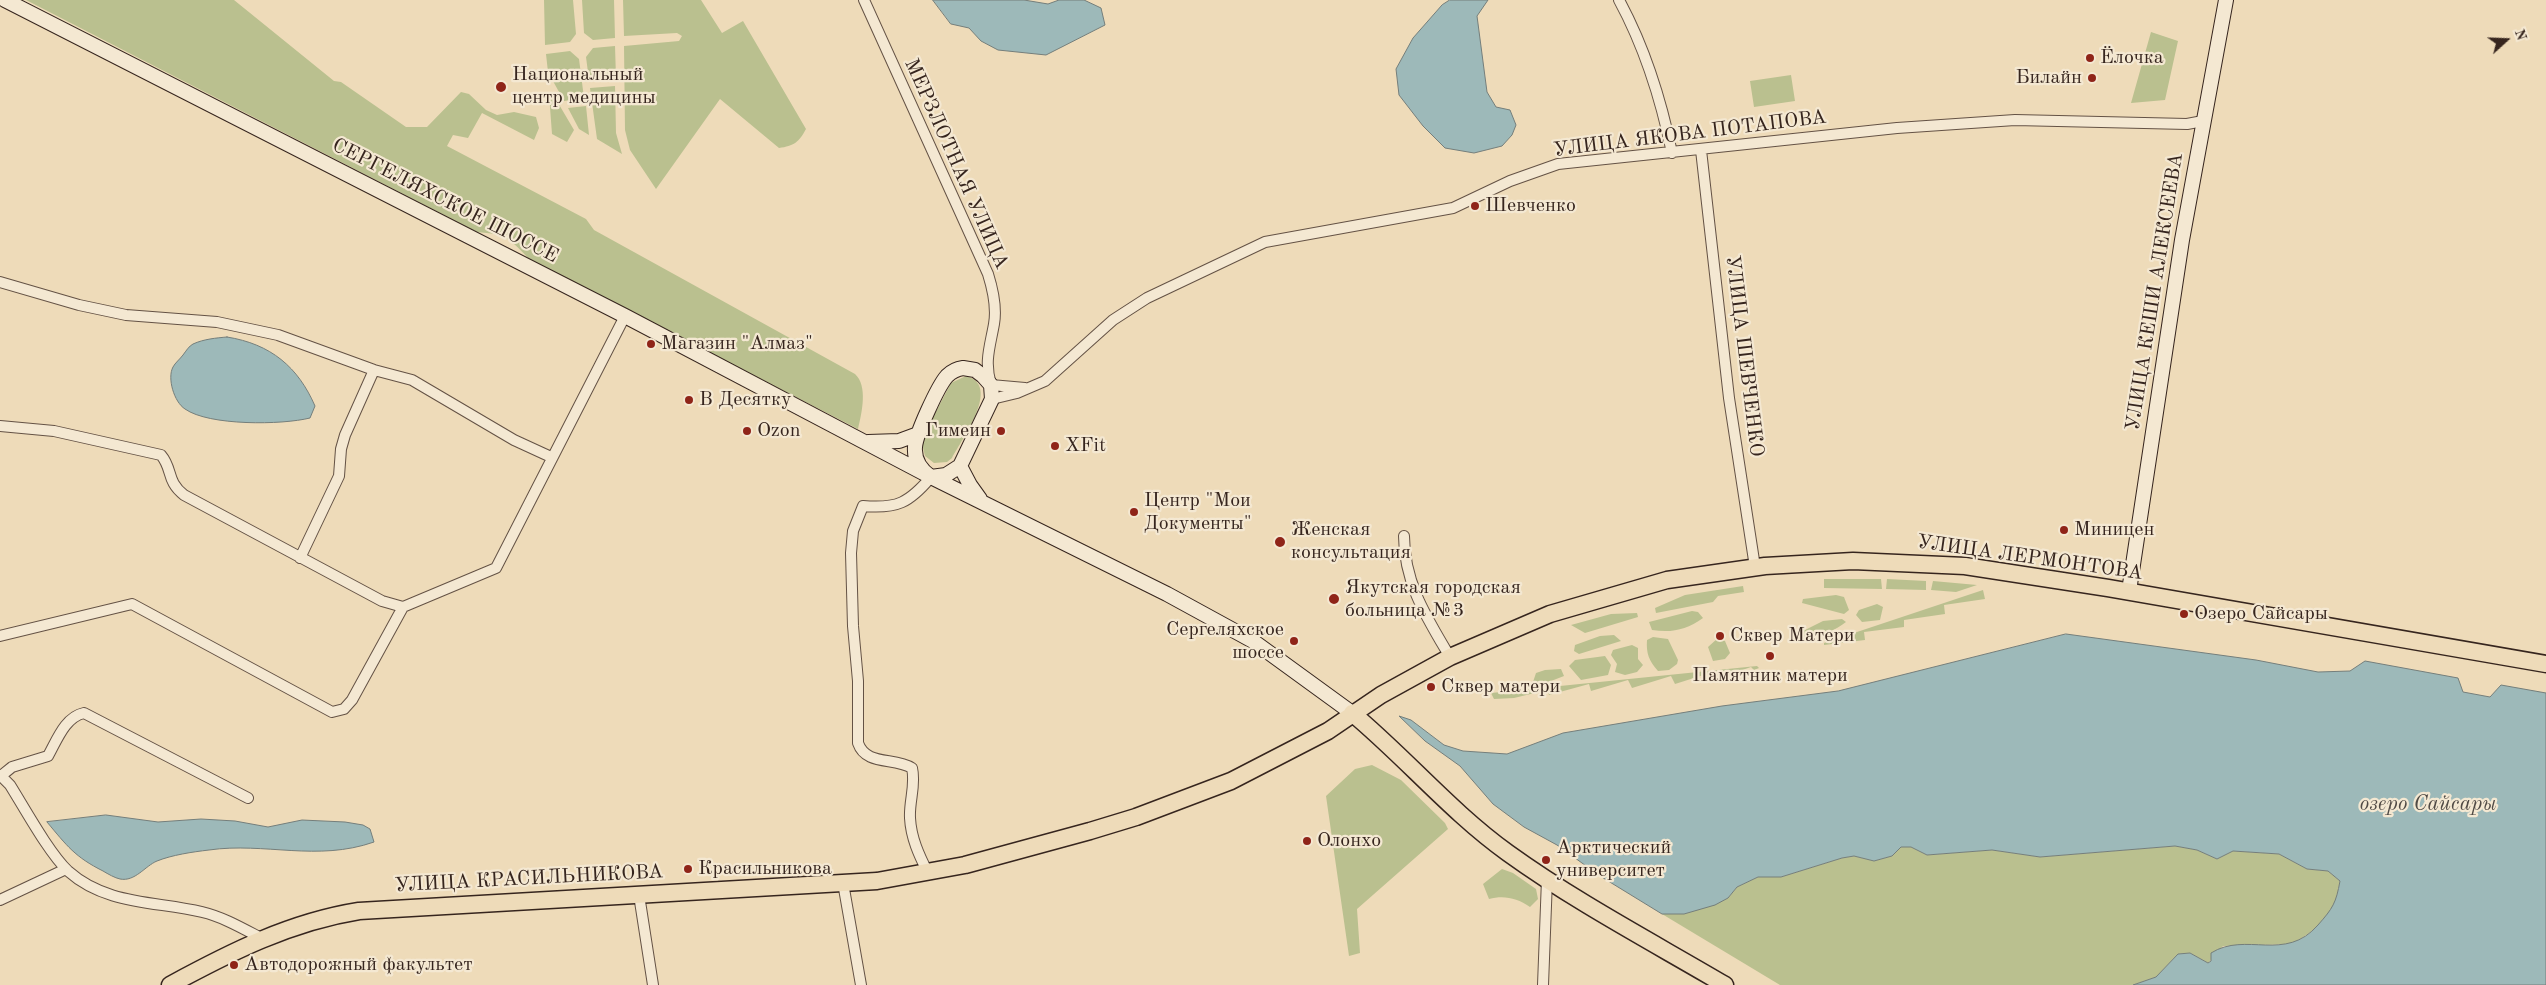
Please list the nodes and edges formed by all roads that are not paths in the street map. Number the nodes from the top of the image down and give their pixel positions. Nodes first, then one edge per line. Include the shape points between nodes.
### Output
1 (5, 0) edge
2 (864, 0) edge
3 (1619, 0) edge
4 (2226, 0) edge
5 (2203, 121) junction
6 (1701, 150) junction
7 (1672, 153) junction
8 (0, 282) edge
9 (625, 316) junction
10 (989, 347) junction
11 (374, 370) junction
12 (975, 370) junction
13 (992, 392) junction
14 (0, 426) edge
15 (918, 434) junction
16 (865, 442) junction
17 (551, 457) junction
18 (960, 466) junction
19 (931, 477) junction
20 (982, 502) junction
21 (1404, 536) dead end
22 (300, 558) junction
23 (1754, 567) junction
24 (2129, 591) junction
25 (404, 607) junction
26 (0, 636) edge
27 (1450, 657) junction
28 (2546, 664) edge
29 (1352, 713) junction
30 (0, 775) edge
31 (248, 798) dead end
32 (66, 870) junction
33 (928, 873) junction
34 (1547, 879) junction
35 (843, 883) junction
36 (639, 895) junction
37 (0, 900) edge
38 (261, 938) junction
39 (170, 985) edge
40 (654, 985) edge
41 (861, 985) edge
42 (1543, 985) edge
43 (1725, 985) edge

1 - 9 main road, СЕРГЕЛЯХСКОЕ ШОССЕ
2 - 10 street, МЕРЗЛОТНАЯ УЛИЦА via 988,274 995,303
3 - 7 street via 1650,69 1662,104
4 - 5 main road, УЛИЦА КЕШИ АЛЕКСЕЕВА
5 - 6 street, УЛИЦА ЯКОВА ПОТАПОВА via 2187,124 2015,120 1898,128
5 - 24 main road, УЛИЦА КЕШИ АЛЕКСЕЕВА
6 - 7 street, УЛИЦА ЯКОВА ПОТАПОВА
6 - 23 street, УЛИЦА ШЕВЧЕНКО via 1729,398
7 - 13 street, УЛИЦА ЯКОВА ПОТАПОВА via 1558,164 1510,181 1454,208 1265,242 1147,298 1113,320 1045,381 1027,389
8 - 11 street via 126,315 217,322 250,328
9 - 16 main road, СЕРГЕЛЯХСКОЕ ШОССЕ
9 - 17 street
10 - 12 street
10 - 13 street via 986,370
11 - 17 street via 412,380 514,440
11 - 22 street via 345,435 339,476
12 - 13 main road
12 - 15 main road, СЕРГЕЛЯХСКОЕ ШОССЕ via 954,370 945,378
13 - 18 main road
14 - 22 street via 54,431 161,455 166,460 175,488 184,496
15 - 16 main road, СЕРГЕЛЯХСКОЕ ШОССЕ via 899,441
15 - 19 main road, СЕРГЕЛЯХСКОЕ ШОССЕ via 917,460
16 - 19 main road, СЕРГЕЛЯХСКОЕ ШОССЕ
17 - 25 street via 496,568
18 - 19 main road via 946,475
18 - 20 main road
19 - 20 main road, СЕРГЕЛЯХСКОЕ ШОССЕ
19 - 33 street via 906,502 895,506 863,506 853,531 851,553 858,743 862,753 869,758 903,762 912,768 910,817 914,844
20 - 29 main road, СЕРГЕЛЯХСКОЕ ШОССЕ via 1130,574 1253,641
21 - 27 street via 1404,556 1412,589
22 - 25 street via 382,600
23 - 24 main road, УЛИЦА ЛЕРМОНТОВА via 1853,561 1965,566
23 - 27 main road, УЛИЦА ЛЕРМОНТОВА via 1667,580 1600,598 1550,614
24 - 28 main road, УЛИЦА ЛЕРМОНТОВА
25 - 26 street via 352,700 344,709 332,712 132,604
27 - 29 main road, УЛИЦА ЛЕРМОНТОВА
29 - 33 main road, УЛИЦА КРАСИЛЬНИКОВА via 1328,731 1230,781 1144,814
29 - 34 main road, СЕРГЕЛЯХСКОЕ ШОССЕ via 1470,823
30 - 31 street via 12,767 48,756 66,724 74,715 84,713
30 - 32 street
32 - 37 street
32 - 38 street via 107,894 138,903 212,915
33 - 35 main road, УЛИЦА КРАСИЛЬНИКОВА
34 - 42 street
34 - 43 main road, СЕРГЕЛЯХСКОЕ ШОССЕ
35 - 36 main road, УЛИЦА КРАСИЛЬНИКОВА
35 - 41 street
36 - 38 main road, УЛИЦА КРАСИЛЬНИКОВА via 378,909 327,917
36 - 40 street
38 - 39 main road, УЛИЦА КРАСИЛЬНИКОВА

